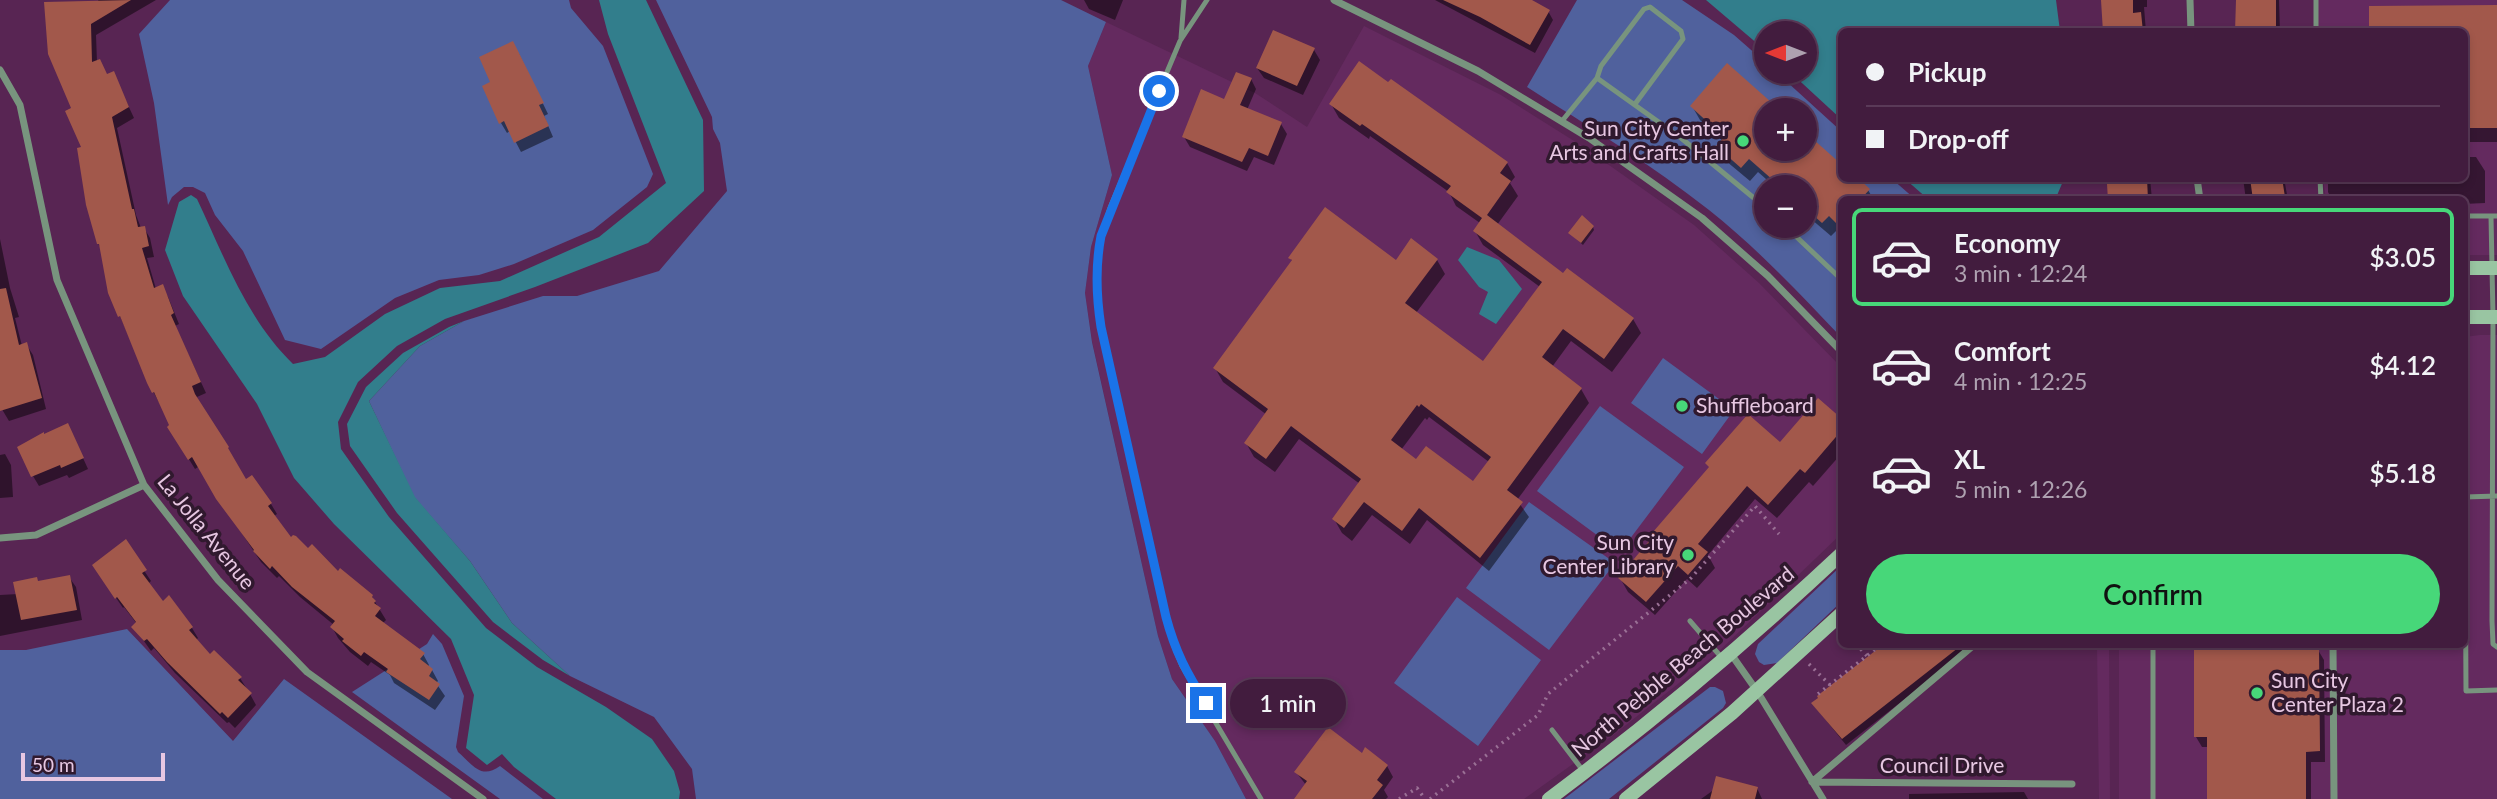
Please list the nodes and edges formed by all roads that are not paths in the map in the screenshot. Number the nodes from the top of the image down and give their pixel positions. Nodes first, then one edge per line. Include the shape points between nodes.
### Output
1 (1184, 0) edge
2 (1207, 0) edge
3 (1334, 0) edge
4 (2190, 0) edge
5 (2316, 0) edge
6 (2191, 28) edge
7 (2316, 28) edge
8 (1180, 41) junction
9 (0, 70) edge
10 (1597, 78) junction
11 (1635, 104) junction
12 (1562, 121) junction
13 (1754, 198) edge
14 (2468, 216) edge
15 (2494, 216) edge
16 (1798, 238) edge
17 (2468, 268) edge
18 (2495, 268) edge
19 (1838, 276) edge
20 (2468, 317) edge
21 (2495, 317) edge
22 (1838, 345) edge
23 (2495, 368) edge
24 (2495, 431) edge
25 (144, 485) junction
26 (2494, 496) edge
27 (2468, 497) edge
28 (0, 538) edge
29 (1838, 557) edge
30 (1838, 617) edge
31 (1690, 621) dead end
32 (2497, 647) edge
33 (1970, 648) edge
34 (2152, 648) edge
35 (2333, 648) edge
36 (2466, 648) edge
37 (1727, 657) junction
38 (2497, 690) edge
39 (1757, 691) junction
40 (1552, 730) dead end
41 (1585, 772) junction
42 (1812, 782) junction
43 (2072, 784) dead end
44 (483, 799) edge
45 (1262, 799) edge
46 (1549, 799) edge
47 (1626, 799) edge
48 (1823, 799) edge
49 (2152, 799) edge
50 (2334, 799) edge

1 - 8 lane
2 - 8 lane
3 - 12 street via 1478,71
4 - 6 street
5 - 7 lane
8 - 45 lane via 1101,236 1095,288 1173,644
9 - 25 street, La Jolla Avenue via 20,105 57,280
10 - 11 lane
10 - 11 lane via 1601,66 1650,7 1681,31 1683,39
10 - 12 lane
11 - 13 lane
12 - 22 street via 1702,218
14 - 15 lane
15 - 18 lane
16 - 19 lane
17 - 18 street
18 - 21 lane
20 - 21 street
21 - 23 lane
23 - 24 lane
24 - 26 lane
25 - 28 street via 36,535
25 - 44 street, La Jolla Avenue via 218,580 307,672
26 - 27 lane
26 - 32 lane via 2493,644
29 - 37 street, North Pebble Beach Boulevard
30 - 39 street
31 - 37 lane
33 - 42 street, Council Drive
34 - 49 lane
35 - 50 street
36 - 38 lane via 2466,691
37 - 39 street
37 - 41 street, North Pebble Beach Boulevard
39 - 42 street
39 - 47 street
40 - 41 lane
41 - 46 street, North Pebble Beach Boulevard
42 - 43 street, Council Drive
42 - 48 street

